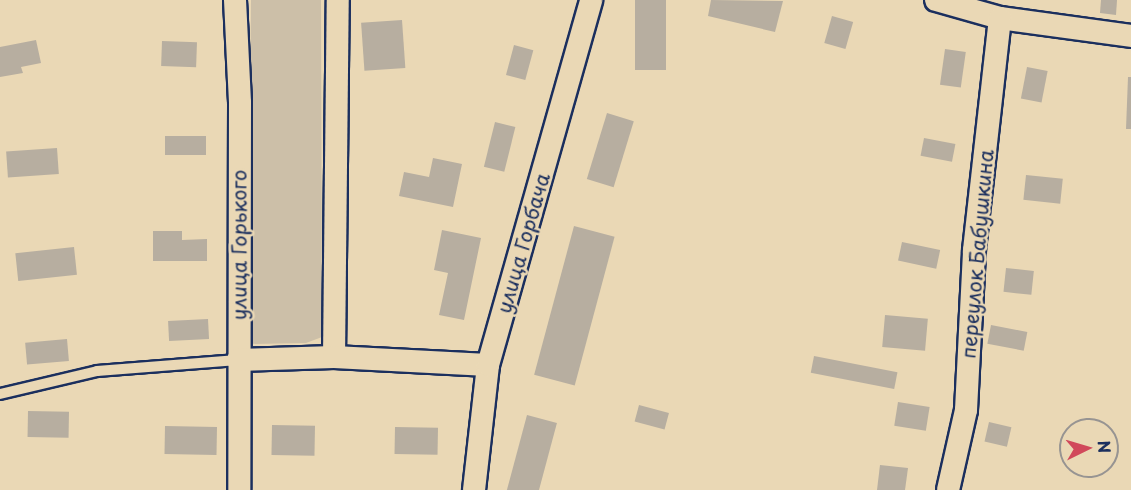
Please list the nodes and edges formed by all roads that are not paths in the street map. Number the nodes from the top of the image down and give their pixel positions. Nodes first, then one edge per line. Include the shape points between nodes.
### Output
1 (235, 0) edge
2 (338, 0) edge
3 (591, 0) edge
4 (936, 0) edge
5 (1000, 18) junction
6 (1131, 36) edge
7 (334, 357) junction
8 (238, 360) junction
9 (489, 365) junction
10 (0, 394) edge
11 (239, 490) edge
12 (474, 490) edge
13 (948, 490) edge

1 - 8 street, улица Горького via 240,103
2 - 7 street
3 - 9 street, улица Горбача
4 - 5 street
5 - 6 street
5 - 13 street, переулок Бабушкина via 974,250 966,410
7 - 8 street
7 - 9 street
8 - 10 lane via 97,371
8 - 11 street, улица Горького
9 - 12 street, улица Горбача

